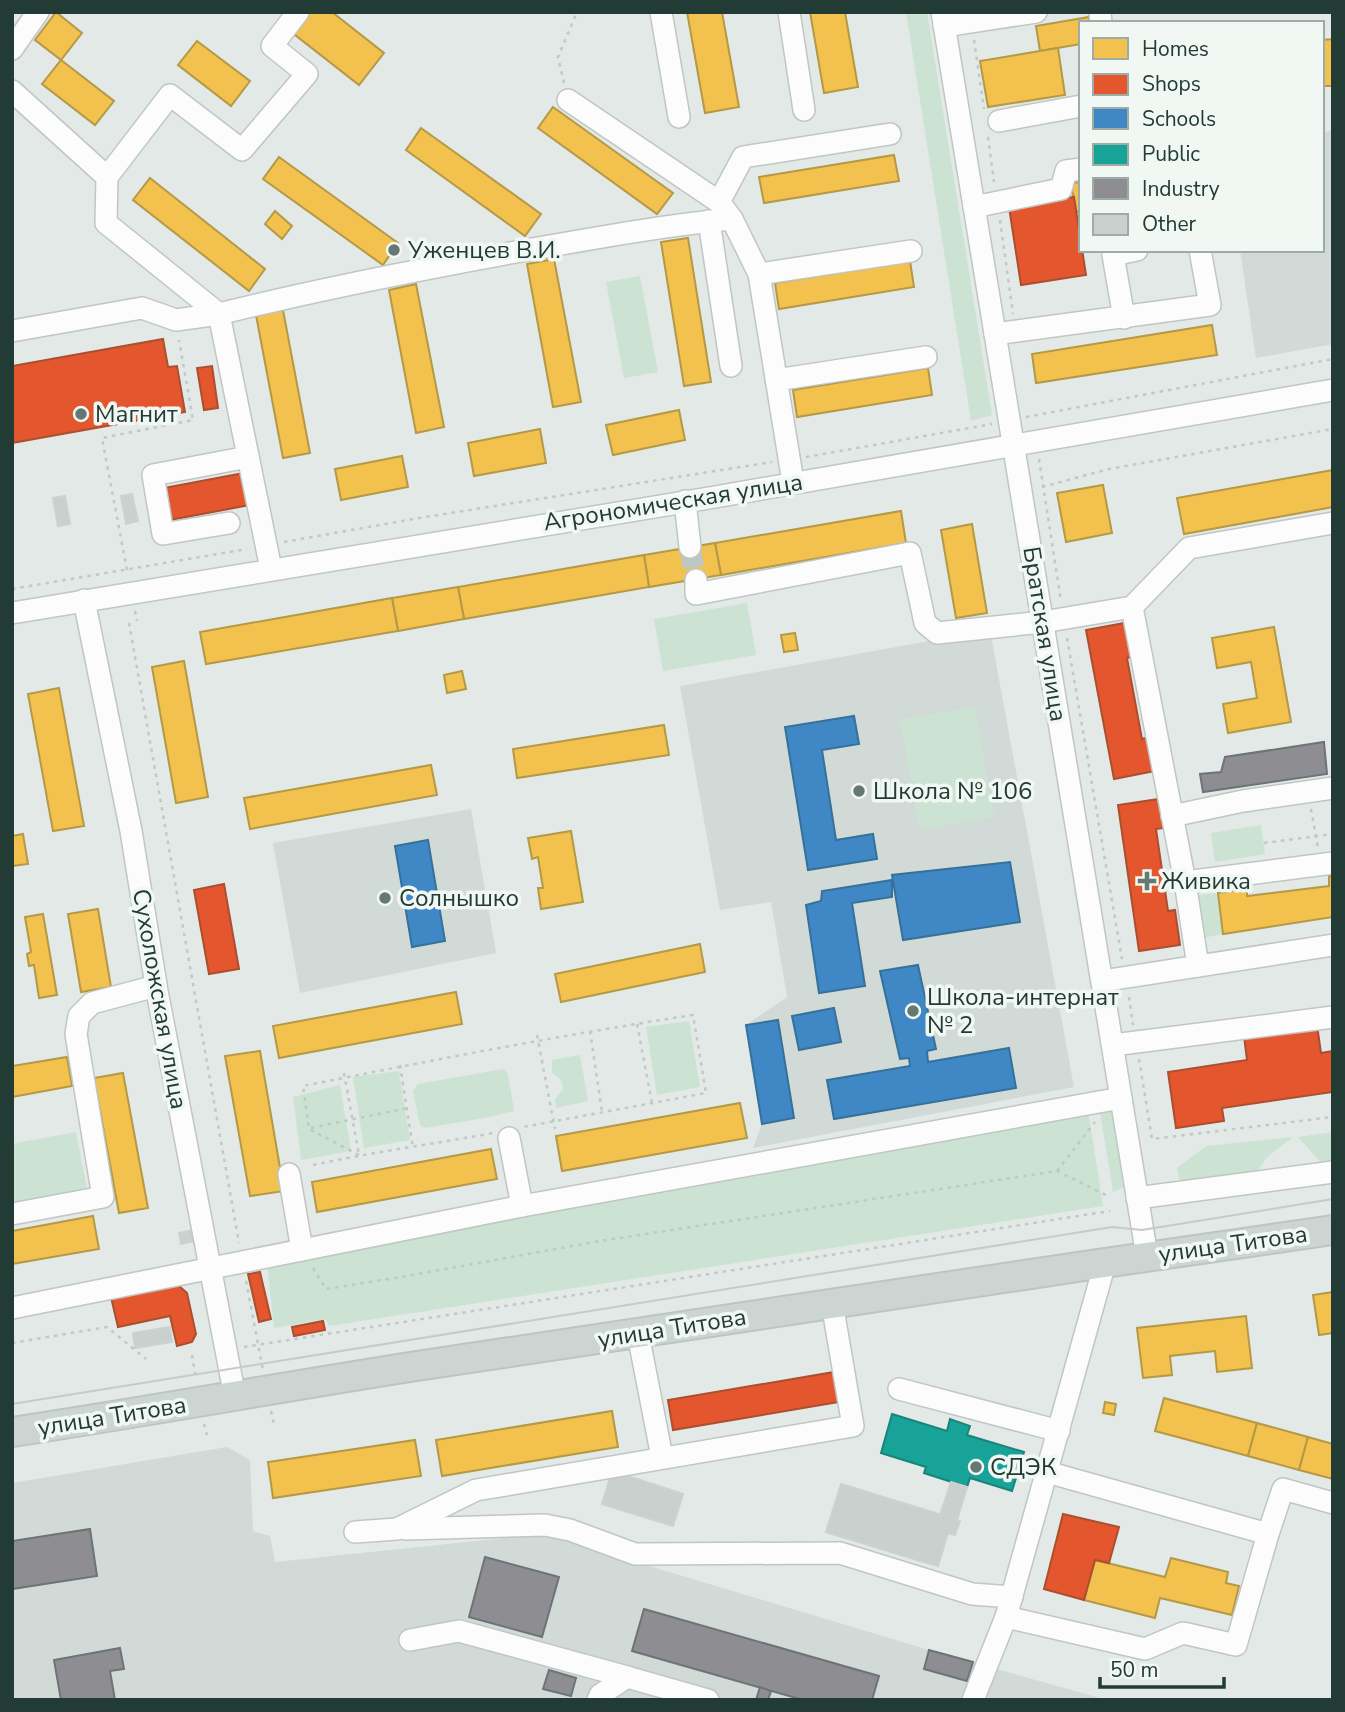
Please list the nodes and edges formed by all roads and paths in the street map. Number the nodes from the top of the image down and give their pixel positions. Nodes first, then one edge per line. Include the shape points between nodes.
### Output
1 (38, 12) edge
2 (298, 12) edge
3 (577, 12) edge
4 (661, 12) edge
5 (789, 12) edge
6 (1036, 12) edge
7 (943, 19) edge
8 (971, 22) junction
9 (12, 49) edge
10 (12, 91) edge
11 (568, 100) joint
12 (1079, 106) edge
13 (804, 110) dead end
14 (679, 117) dead end
15 (990, 123) junction
16 (890, 134) dead end
17 (1079, 169) edge
18 (107, 177) junction
19 (997, 202) junction
20 (974, 206) junction
21 (725, 211) junction
22 (709, 221) junction
23 (911, 251) dead end
24 (1127, 252) edge
25 (1200, 252) edge
26 (759, 274) junction
27 (219, 314) junction
28 (1124, 318) junction
29 (12, 331) edge
30 (1005, 333) junction
31 (926, 358) dead end
32 (1333, 359) edge
33 (730, 366) dead end
34 (776, 380) junction
35 (1333, 390) edge
36 (1010, 420) junction
37 (1333, 429) edge
38 (1037, 440) junction
39 (1013, 444) junction
40 (248, 457) junction
41 (789, 459) junction
42 (793, 482) junction
43 (1043, 487) junction
44 (1022, 492) junction
45 (685, 501) junction
46 (229, 523) dead end
47 (1333, 523) edge
48 (265, 546) junction
49 (690, 547) tunnel mouth
50 (271, 569) junction
51 (696, 580) dead end
52 (12, 589) edge
53 (84, 600) junction
54 (1132, 607) junction
55 (12, 613) edge
56 (1053, 621) junction
57 (129, 623) dead end
58 (1333, 788) edge
59 (1308, 791) junction
60 (1172, 816) junction
61 (1333, 834) edge
62 (1316, 836) junction
63 (1264, 844) dead end
64 (1327, 864) edge
65 (1185, 882) junction
66 (1333, 944) edge
67 (1198, 966) junction
68 (1126, 977) junction
69 (1102, 981) junction
70 (156, 986) junction
71 (1333, 1017) edge
72 (637, 1024) junction
73 (590, 1031) junction
74 (537, 1035) dead end
75 (538, 1041) junction
76 (1136, 1042) junction
77 (1113, 1045) junction
78 (400, 1065) junction
79 (345, 1075) junction
80 (706, 1093) dead end
81 (1121, 1098) junction
82 (652, 1103) dead end
83 (407, 1108) junction
84 (602, 1112) dead end
85 (1333, 1117) edge
86 (352, 1118) junction
87 (1095, 1122) dead end
88 (309, 1129) junction
89 (555, 1129) dead end
90 (509, 1138) dead end
91 (413, 1148) dead end
92 (1057, 1171) junction
93 (1333, 1172) edge
94 (289, 1174) dead end
95 (1108, 1196) dead end
96 (1138, 1198) junction
97 (522, 1206) junction
98 (1110, 1211) dead end
99 (12, 1214) edge
100 (1333, 1230) edge
101 (303, 1250) junction
102 (1147, 1256) junction
103 (242, 1262) junction
104 (1105, 1264) junction
105 (210, 1268) junction
106 (832, 1303) junction
107 (12, 1308) edge
108 (638, 1334) junction
109 (12, 1343) edge
110 (258, 1344) junction
111 (146, 1359) dead end
112 (899, 1389) dead end
113 (267, 1392) junction
114 (235, 1397) junction
115 (274, 1425) dead end
116 (1059, 1431) junction
117 (12, 1432) edge
118 (662, 1457) junction
119 (1047, 1472) junction
120 (1333, 1503) edge
121 (397, 1529) junction
122 (355, 1532) dead end
123 (1268, 1534) junction
124 (1009, 1607) junction
125 (410, 1640) dead end
126 (627, 1677) junction
127 (598, 1700) edge
128 (708, 1700) edge
129 (973, 1700) edge

1 - 9 street
2 - 18 street via 272,46 307,74 242,150 170,95
3 - 11 path via 558,57
4 - 14 street
5 - 13 street
6 - 8 street
7 - 8 street
7 - 20 street, Братская улица
8 - 15 path
10 - 18 street
11 - 21 street
12 - 15 street
15 - 19 path
16 - 21 street via 744,157
17 - 19 street via 1066,171 1061,189
18 - 27 street via 106,223
19 - 20 street
19 - 30 path
20 - 30 street, Братская улица
21 - 22 street
21 - 26 street
22 - 27 street via 430,267
22 - 33 street
23 - 26 street
24 - 28 street via 1113,255
25 - 28 street via 1210,305
26 - 34 street
27 - 29 street via 176,320 142,308
27 - 40 street
28 - 30 street
30 - 36 street, Братская улица
31 - 34 street
32 - 36 path
34 - 41 street
35 - 38 street, Агрономическая улица
36 - 39 street, Братская улица
36 - 41 path
37 - 43 path via 1109,469
38 - 39 street, Агрономическая улица
38 - 43 path
39 - 42 street, Агрономическая улица
39 - 44 street, Братская улица
40 - 46 street via 153,475 163,534
40 - 48 street
41 - 42 street
41 - 48 path
42 - 45 street, Агрономическая улица
43 - 44 path
43 - 56 path
44 - 56 street, Братская улица
45 - 49 street
45 - 50 street, Агрономическая улица
47 - 54 street via 1189,548
48 - 50 street
48 - 52 path
50 - 53 street, Агрономическая улица
51 - 56 street via 696,594 910,553 925,623 937,633
53 - 55 street, Агрономическая улица
53 - 70 street, Сухоложская улица via 131,831
54 - 56 street
54 - 60 street
56 - 68 path
56 - 69 street, Братская улица
57 - 103 path
58 - 59 street
59 - 60 street
59 - 62 path
60 - 65 street
61 - 62 path
62 - 63 path
62 - 64 path
64 - 65 street
65 - 67 street
66 - 67 street
67 - 68 street
68 - 69 street
68 - 76 path
69 - 77 street, Братская улица
70 - 99 street via 92,1003 79,1016 76,1034 103,1197
70 - 105 street, Сухоложская улица
71 - 76 street
72 - 73 path
72 - 80 path via 693,1015
72 - 82 path
73 - 75 path
73 - 84 path
74 - 75 path
75 - 78 path
75 - 89 path
76 - 77 street
76 - 85 path via 1153,1139
77 - 81 street, Братская улица
78 - 79 path
78 - 83 path
79 - 86 path
79 - 88 path via 303,1086
81 - 96 street, Братская улица
81 - 97 street
83 - 86 path
83 - 91 path
86 - 88 path
86 - 88 path via 359,1154
87 - 92 path
90 - 97 street
92 - 95 path
92 - 101 path via 600,1241 326,1289
93 - 96 street
94 - 101 street
96 - 102 street, Братская улица
97 - 101 street
98 - 110 path
100 - 102 main road, улица Титова
101 - 103 street
102 - 104 main road, улица Титова
103 - 105 street
103 - 110 path
104 - 106 main road, улица Титова
104 - 116 street
105 - 107 street
105 - 114 street, Сухоложская улица
106 - 108 main road, улица Титова
106 - 118 street via 853,1426
108 - 113 main road, улица Титова
108 - 118 street
109 - 111 path via 107,1327
110 - 113 path
112 - 116 street
113 - 114 main road, улица Титова
113 - 115 path
114 - 117 main road, улица Титова
116 - 119 street
118 - 121 street via 476,1490
119 - 123 street
119 - 124 street
120 - 123 street via 1283,1489
121 - 122 street
121 - 124 street via 545,1525 635,1554 840,1553
123 - 124 street via 1236,1645 1183,1633 1145,1649
124 - 129 street
125 - 126 street via 459,1631
126 - 127 street
126 - 128 street

